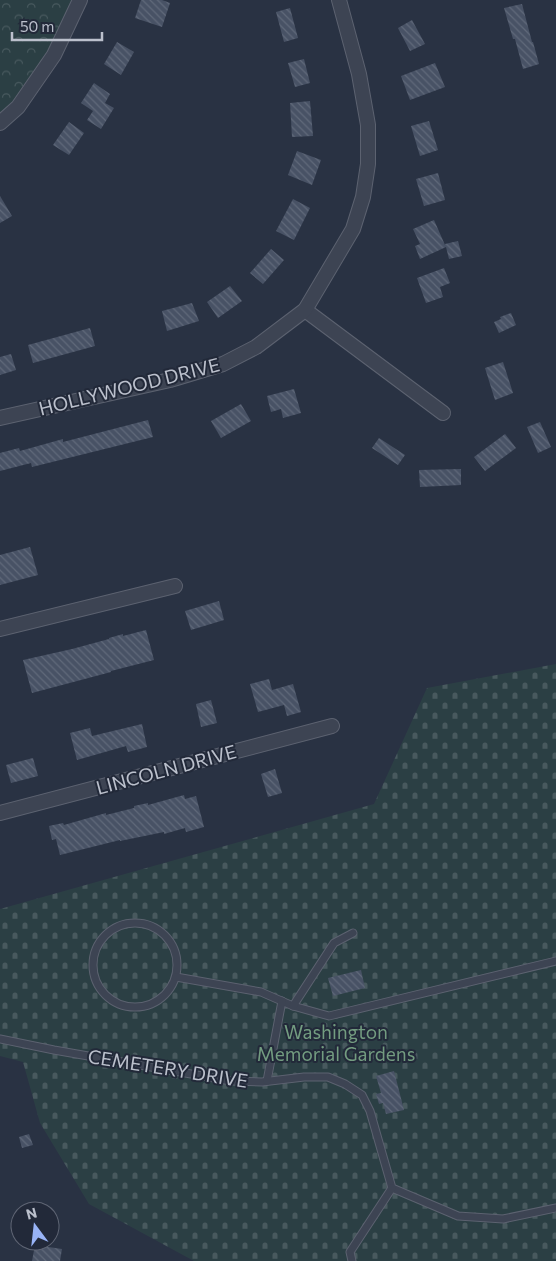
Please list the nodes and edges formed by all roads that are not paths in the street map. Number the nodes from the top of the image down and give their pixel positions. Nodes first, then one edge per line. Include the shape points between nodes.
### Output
1 (80, 0) edge
2 (339, 0) edge
3 (0, 123) edge
4 (305, 310) junction
5 (443, 413) dead end
6 (0, 418) edge
7 (175, 586) dead end
8 (0, 629) edge
9 (332, 726) dead end
10 (0, 813) edge
11 (353, 933) dead end
12 (556, 960) edge
13 (176, 977) junction
14 (282, 1001) junction
15 (293, 1006) junction
16 (0, 1039) edge
17 (268, 1082) junction
18 (392, 1188) junction
19 (556, 1208) edge
20 (352, 1261) edge

1 - 3 street via 54,54 18,107
2 - 4 street, HOLLYWOOD DRIVE via 359,74 368,125 368,164 353,229
4 - 5 street
4 - 6 street, HOLLYWOOD DRIVE via 256,347 223,364 170,380
7 - 8 street
9 - 10 street, LINCOLN DRIVE
11 - 15 lane via 334,943
12 - 15 lane via 330,1016
13 - 13 lane via 175,951 158,930 146,925 120,926 99,943 94,955 96,981 112,1001 124,1006 150,1005 162,998
13 - 14 lane via 261,992
14 - 15 lane
14 - 17 lane
16 - 17 lane, CEMETERY DRIVE via 231,1081
17 - 18 lane, CEMETERY DRIVE via 328,1077 362,1094
18 - 19 lane via 458,1216 503,1220
18 - 20 lane via 350,1252

